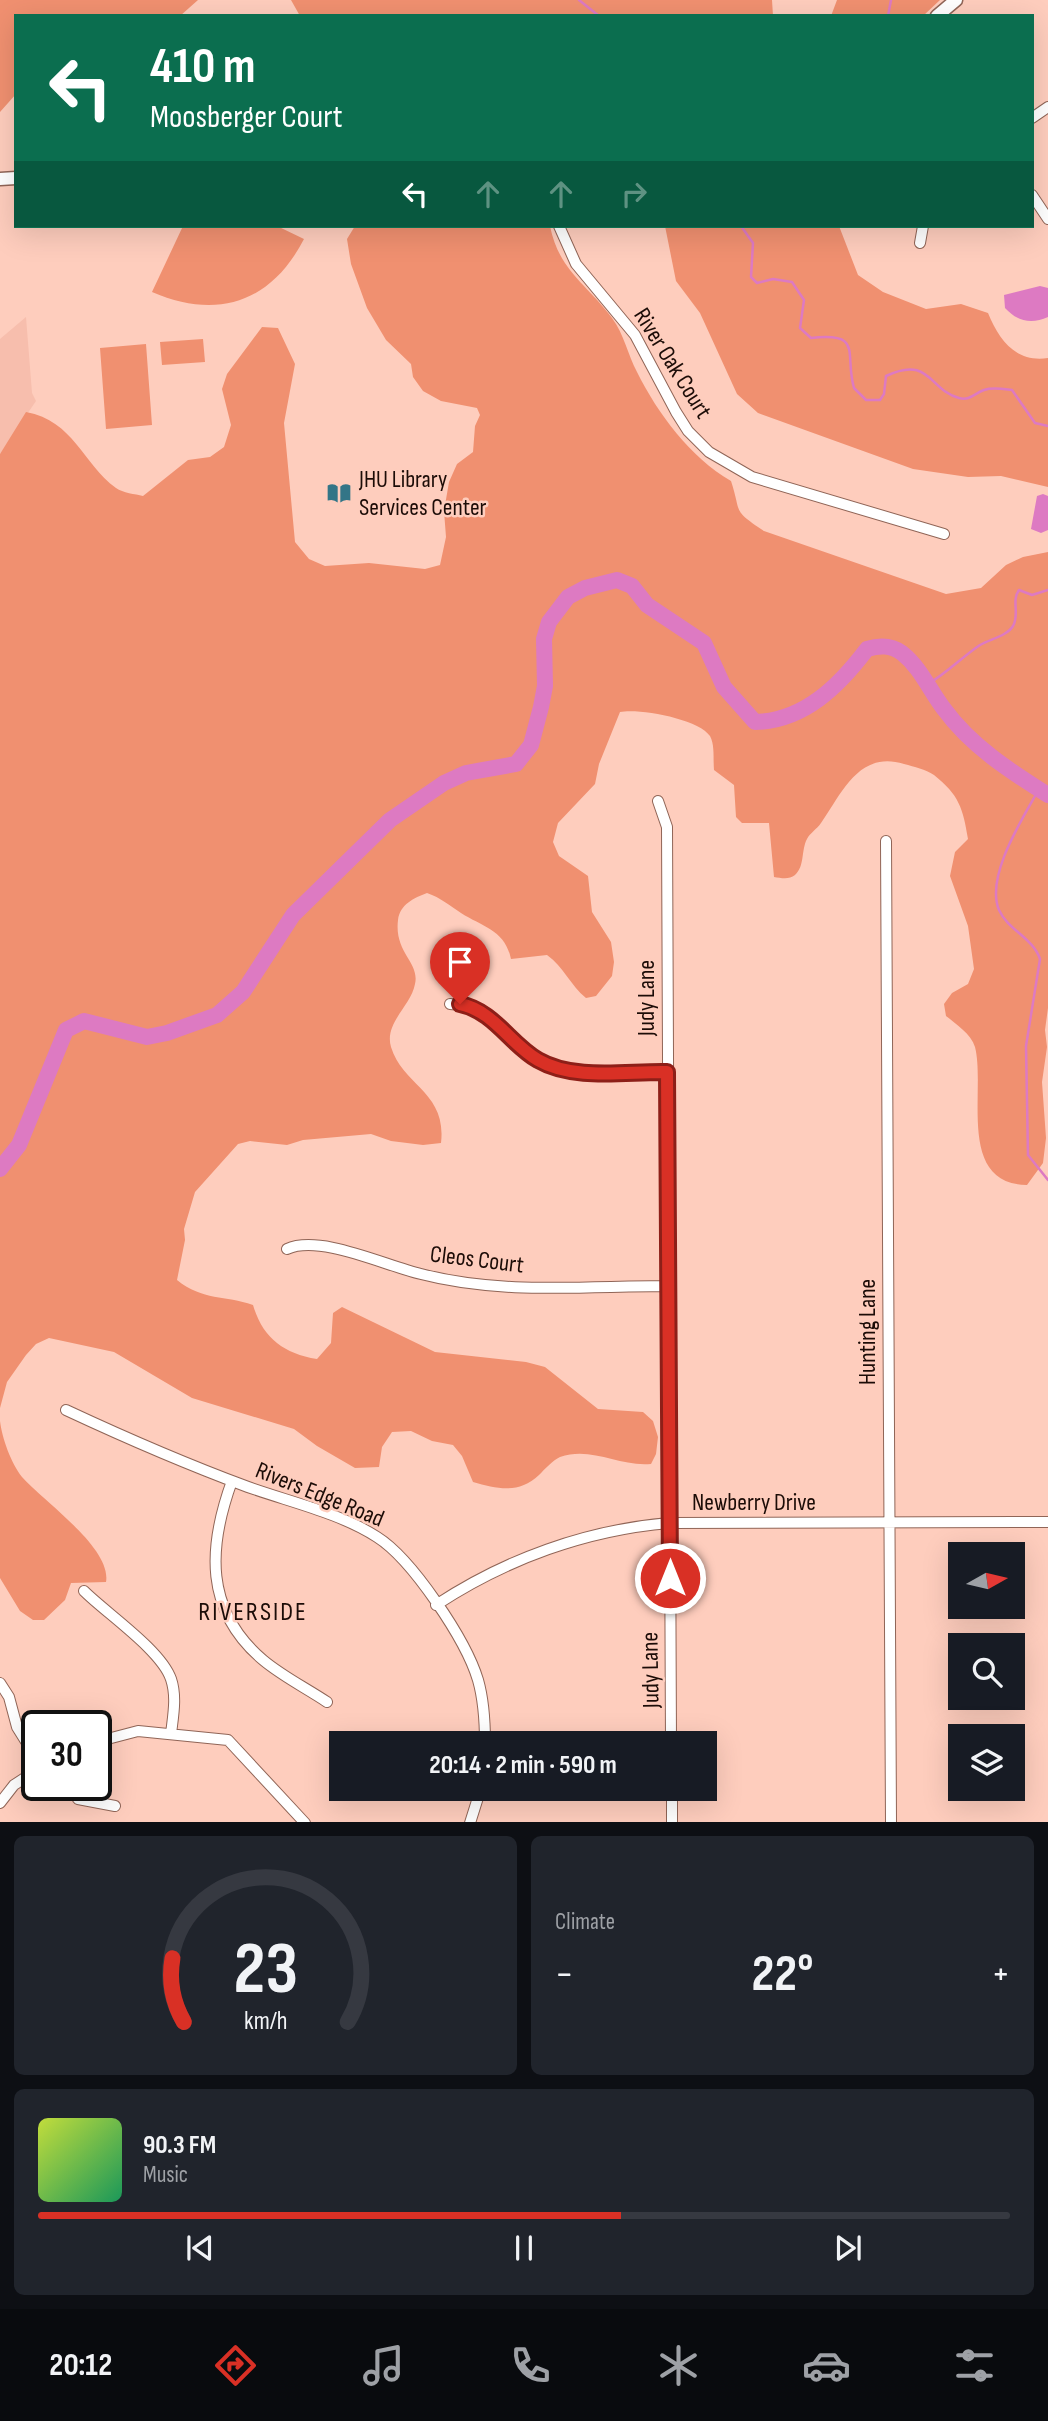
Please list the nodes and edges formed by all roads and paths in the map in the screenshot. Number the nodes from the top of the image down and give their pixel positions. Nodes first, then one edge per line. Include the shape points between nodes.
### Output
1 (956, 0) edge
2 (939, 14) edge
3 (1034, 198) edge
4 (1048, 219) edge
5 (560, 228) edge
6 (923, 228) edge
7 (920, 243) dead end
8 (944, 534) dead end
9 (658, 801) dead end
10 (886, 841) dead end
11 (450, 1004) dead end
12 (667, 1072) junction
13 (287, 1249) dead end
14 (668, 1286) junction
15 (66, 1410) dead end
16 (232, 1481) junction
17 (888, 1522) junction
18 (1048, 1522) edge
19 (669, 1523) junction
20 (84, 1591) dead end
21 (436, 1605) junction
22 (0, 1683) edge
23 (327, 1702) dead end
24 (484, 1731) edge
25 (671, 1731) edge
26 (21, 1733) edge
27 (171, 1734) junction
28 (112, 1738) edge
29 (21, 1780) edge
30 (89, 1801) edge
31 (477, 1801) edge
32 (672, 1801) edge
33 (0, 1803) edge
34 (115, 1806) dead end
35 (305, 1822) edge
36 (470, 1822) edge
37 (672, 1822) edge
38 (891, 1822) edge

1 - 2 main road
3 - 4 street
5 - 8 street, River Oak Court via 576,264 635,335 688,431 709,452 752,477
6 - 7 street
9 - 12 street, Judy Lane via 667,827
10 - 17 street, Hunting Lane
11 - 12 street via 479,1010 526,1052 555,1067
12 - 14 street, Judy Lane
13 - 14 street, Cleos Court via 313,1245 472,1284
14 - 19 street, Judy Lane
15 - 16 street, Rivers Edge Road
16 - 21 street, Rivers Edge Road via 378,1537 408,1565
16 - 23 street via 214,1547 216,1582 228,1616 265,1661
17 - 18 street, Newberry Drive
17 - 19 street, Newberry Drive
17 - 38 street, Hunting Lane
19 - 21 street, Newberry Drive via 604,1532 502,1566
19 - 25 street, Judy Lane
20 - 27 street via 166,1669 174,1693
21 - 24 street, Rivers Edge Road via 474,1668
22 - 26 street
27 - 28 street via 138,1731
27 - 35 street via 228,1740
29 - 33 street
30 - 34 street
31 - 36 street
32 - 37 street

